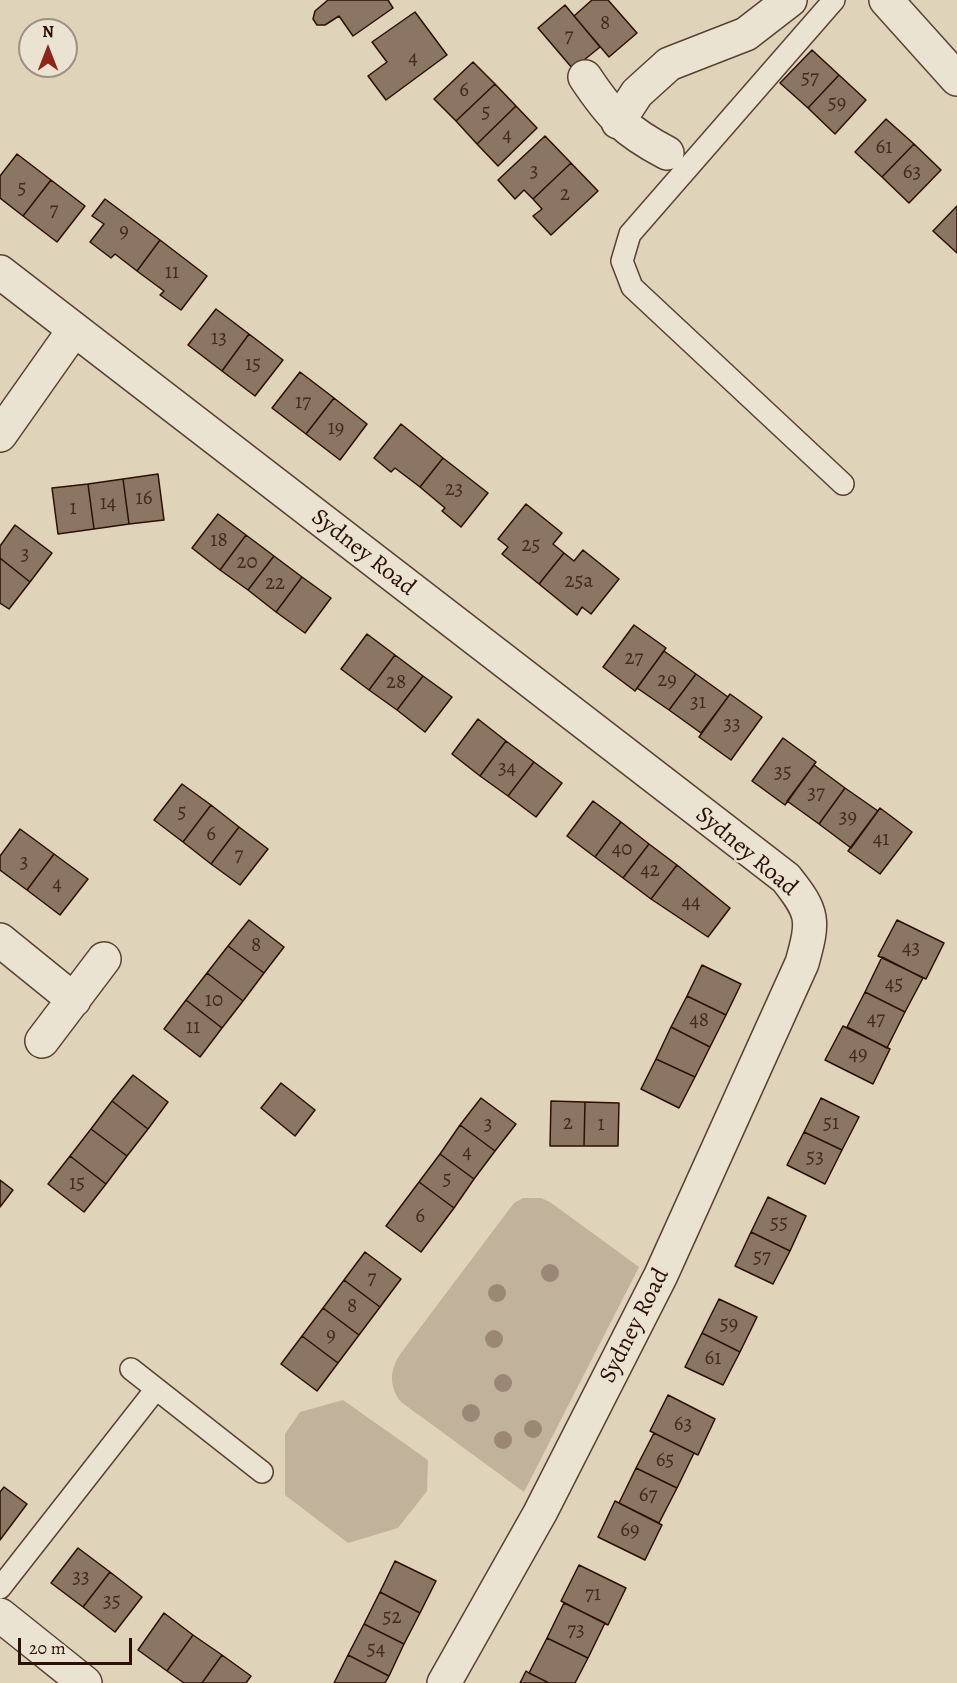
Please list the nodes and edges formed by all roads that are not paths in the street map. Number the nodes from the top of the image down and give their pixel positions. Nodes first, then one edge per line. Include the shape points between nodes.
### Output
1 (790, 0) edge
2 (834, 0) edge
3 (886, 0) edge
4 (585, 77) dead end
5 (957, 78) edge
6 (618, 122) junction
7 (667, 153) dead end
8 (0, 272) edge
9 (74, 330) junction
10 (0, 435) edge
11 (843, 484) dead end
12 (0, 940) edge
13 (104, 959) dead end
14 (74, 1000) junction
15 (42, 1041) dead end
16 (131, 1369) dead end
17 (156, 1389) junction
18 (262, 1472) dead end
19 (0, 1588) edge
20 (0, 1615) edge
21 (86, 1683) edge
22 (444, 1683) edge

1 - 6 street via 746,34 669,64 637,93
2 - 11 lane via 630,234 622,261 632,287
3 - 5 street
4 - 6 street
6 - 7 street
8 - 9 street, Sydney Road
9 - 10 street
9 - 22 street, Sydney Road via 786,878 807,904 810,935 802,963 661,1275 540,1513
12 - 14 street
13 - 14 street
14 - 15 street
16 - 17 lane
17 - 18 lane
17 - 19 lane
20 - 21 street

